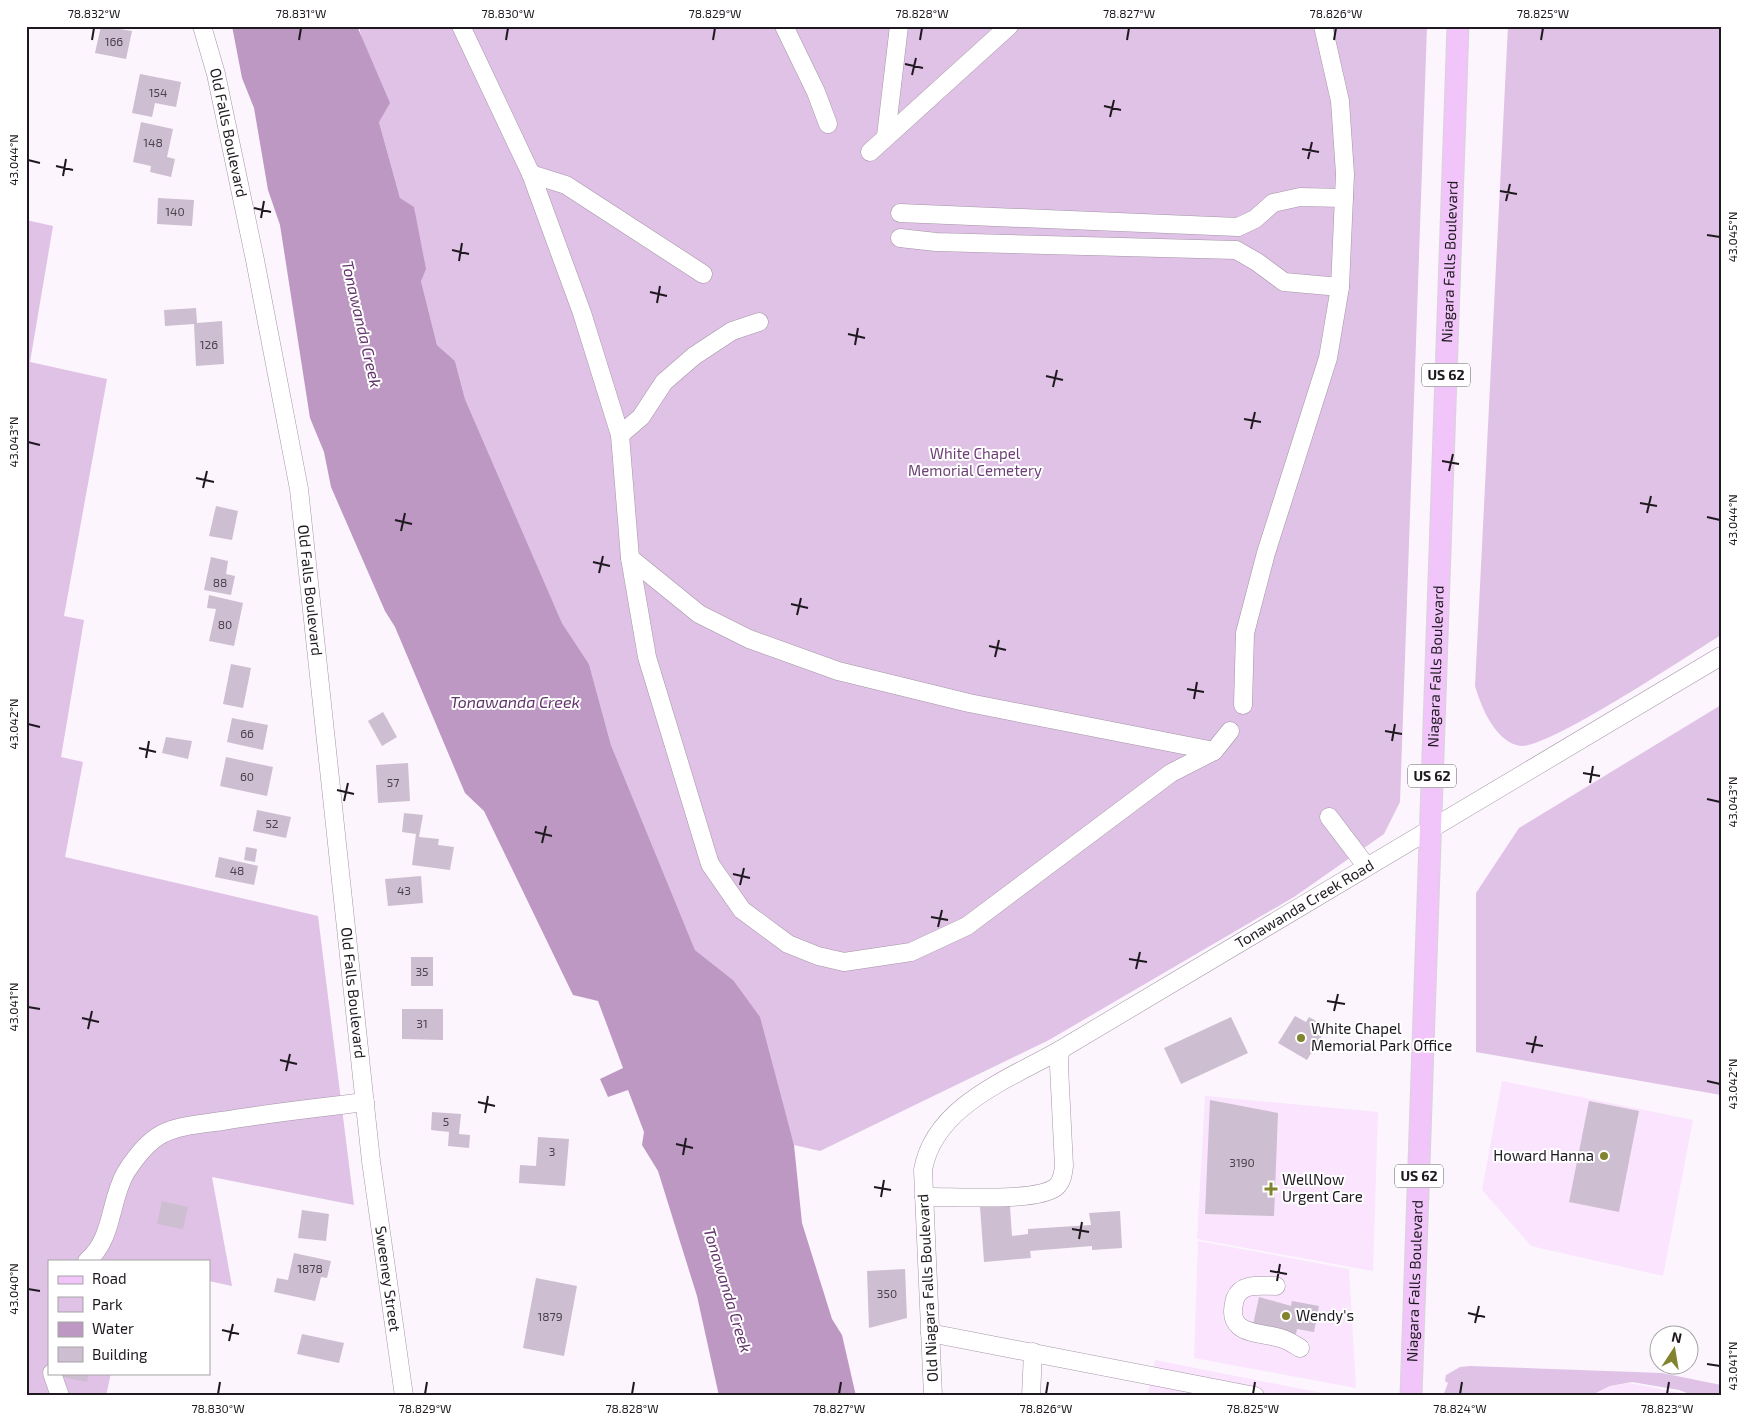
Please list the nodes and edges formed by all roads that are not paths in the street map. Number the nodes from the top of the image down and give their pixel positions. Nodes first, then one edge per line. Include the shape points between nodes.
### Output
1 (202, 26) edge
2 (461, 26) edge
3 (784, 26) edge
4 (899, 26) edge
5 (1009, 26) edge
6 (1324, 26) edge
7 (1458, 26) edge
8 (828, 124) dead end
9 (886, 136) junction
10 (870, 152) dead end
11 (531, 174) junction
12 (1344, 198) junction
13 (900, 213) dead end
14 (1051, 219) junction
15 (1095, 221) junction
16 (1238, 227) junction
17 (900, 238) dead end
18 (1051, 245) junction
19 (1093, 246) junction
20 (1236, 250) junction
21 (703, 274) dead end
22 (1340, 287) junction
23 (759, 322) dead end
24 (620, 435) junction
25 (630, 558) junction
26 (1721, 656) edge
27 (1243, 704) dead end
28 (1230, 731) dead end
29 (1214, 751) junction
30 (1329, 817) dead end
31 (1431, 829) junction
32 (1367, 868) junction
33 (1060, 1050) junction
34 (365, 1102) junction
35 (370, 1161) joint
36 (924, 1188) junction
37 (88, 1260) edge
38 (1276, 1286) dead end
39 (930, 1333) junction
40 (1300, 1348) dead end
41 (1033, 1352) junction
42 (52, 1374) edge
43 (60, 1396) edge
44 (404, 1396) edge
45 (933, 1396) edge
46 (1031, 1396) edge
47 (1255, 1396) edge
48 (1411, 1396) edge

1 - 34 street, Old Falls Boulevard via 216,74 299,488
2 - 11 street
3 - 8 street
4 - 9 street
5 - 9 street
6 - 12 street via 1340,101
7 - 31 main road, Niagara Falls Boulevard / US 62
9 - 10 street
11 - 21 street via 566,186
11 - 24 street via 582,313
12 - 16 street via 1300,198 1273,203 1255,219
12 - 22 street
13 - 14 street
14 - 15 street
14 - 18 street
15 - 16 street
15 - 19 street
16 - 20 street
17 - 18 street
18 - 19 street
19 - 20 street
20 - 22 street via 1284,282
22 - 27 street via 1328,358 1266,553 1245,633
23 - 24 street via 732,331 694,356 664,382 641,417
24 - 25 street
25 - 29 street via 699,614 749,639 838,672 969,703
25 - 29 street via 647,657 710,864 742,910 788,944 818,956 844,962 910,952 967,926 1171,773
26 - 31 street, Tonawanda Creek Road
28 - 29 street
30 - 32 street
31 - 32 street, Tonawanda Creek Road
31 - 48 main road, Niagara Falls Boulevard / US 62
32 - 33 street, Tonawanda Creek Road
33 - 36 street, Tonawanda Creek Road via 974,1099 952,1116 933,1138 927,1151
33 - 36 street via 1064,1166 1057,1186 1025,1196
34 - 35 street, Old Falls Boulevard
34 - 37 street via 275,1112 162,1134 136,1156 118,1185 106,1238
35 - 44 street, Sweeney Street
36 - 39 street, Old Niagara Falls Boulevard
38 - 40 street via 1241,1290 1233,1315 1240,1328 1247,1332 1284,1339
39 - 41 street
39 - 45 street, Old Niagara Falls Boulevard
41 - 46 street
41 - 47 street
42 - 43 street

